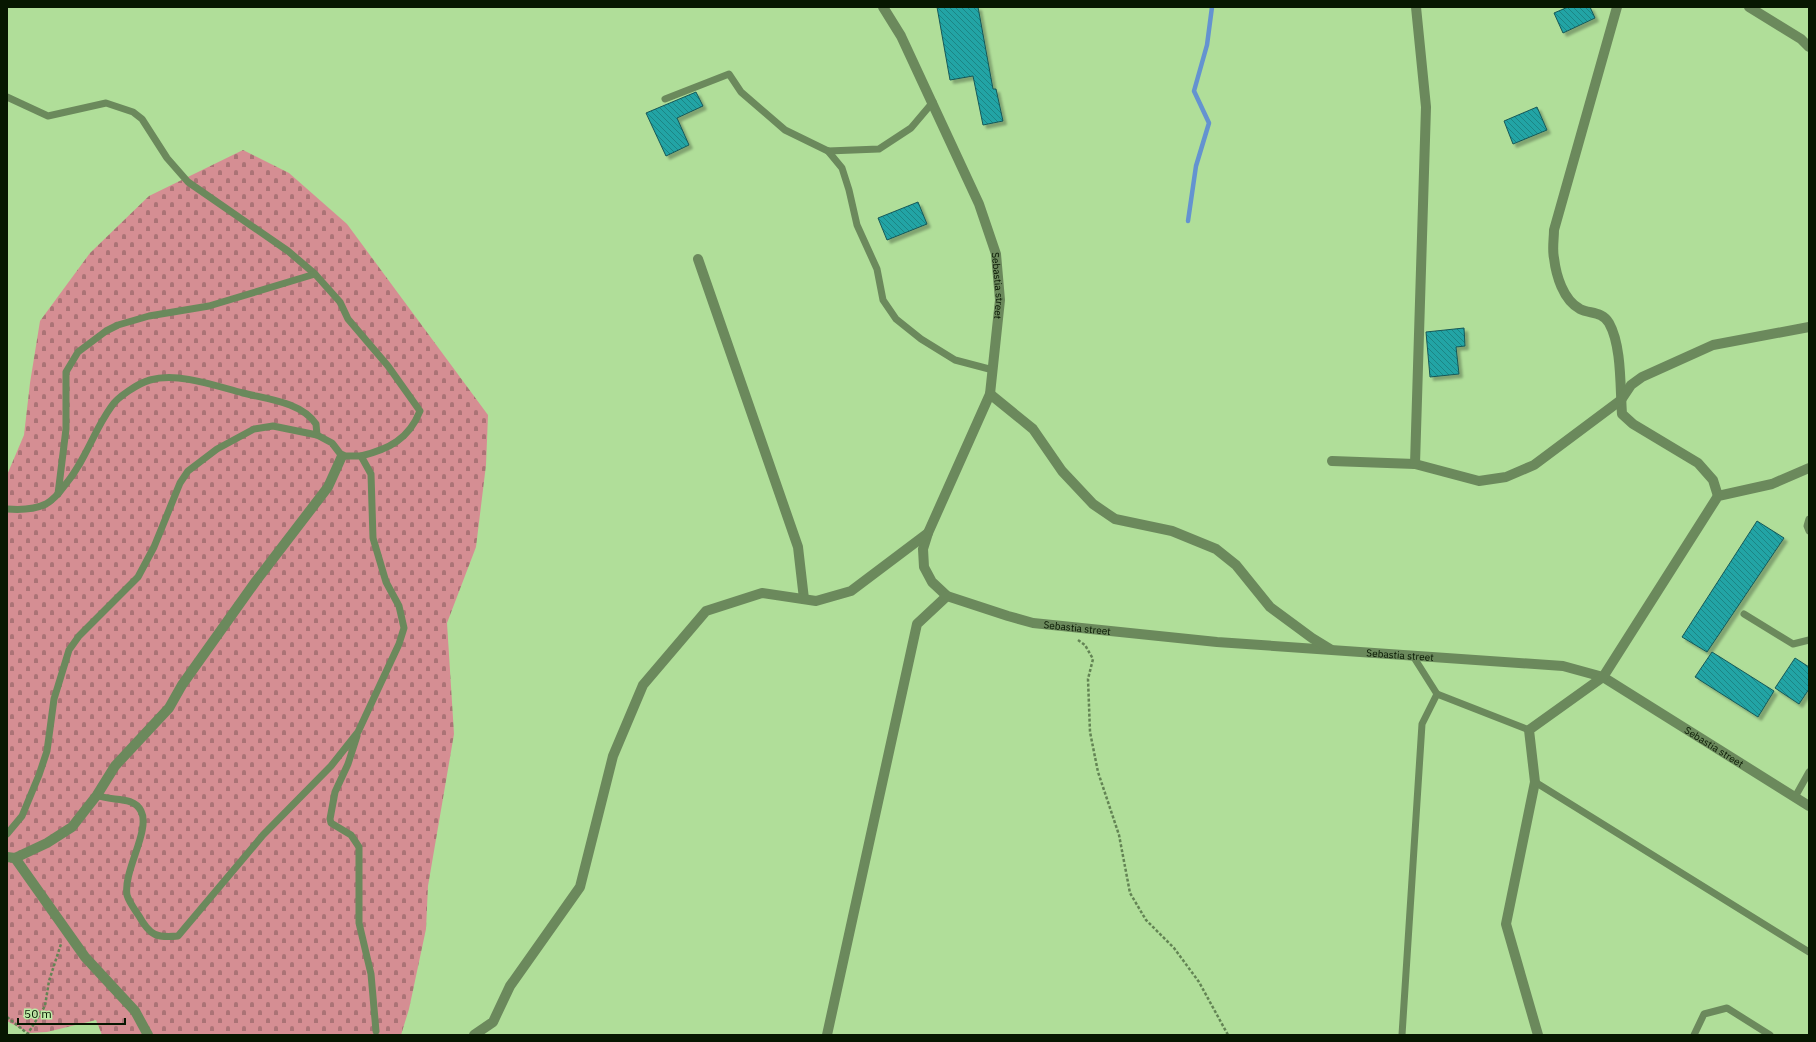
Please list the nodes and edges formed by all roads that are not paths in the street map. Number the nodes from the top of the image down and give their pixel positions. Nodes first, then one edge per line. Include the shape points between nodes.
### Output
1 (883, 7) edge
2 (1416, 7) edge
3 (1617, 7) edge
4 (1749, 7) edge
5 (1809, 47) edge
6 (7, 97) edge
7 (665, 99) dead end
8 (933, 102) junction
9 (828, 151) junction
10 (698, 259) dead end
11 (314, 274) junction
12 (1809, 326) edge
13 (993, 370) junction
14 (990, 394) junction
15 (1621, 400) junction
16 (317, 435) junction
17 (342, 456) junction
18 (362, 456) junction
19 (1332, 461) dead end
20 (1415, 464) junction
21 (1809, 468) edge
22 (58, 494) junction
23 (1718, 496) junction
24 (7, 509) edge
25 (1809, 519) edge
26 (1809, 531) edge
27 (928, 533) junction
28 (947, 596) junction
29 (804, 599) junction
30 (1744, 614) dead end
31 (1809, 640) edge
32 (1334, 651) junction
33 (1413, 656) junction
34 (1603, 677) junction
35 (1437, 694) junction
36 (1530, 730) junction
37 (358, 732) junction
38 (1809, 772) edge
39 (1535, 782) junction
40 (97, 795) junction
41 (1795, 797) junction
42 (1809, 806) edge
43 (7, 834) edge
44 (11, 858) edge
45 (1809, 952) edge
46 (376, 1031) dead end
47 (148, 1035) edge
48 (474, 1035) edge
49 (827, 1035) edge
50 (1402, 1035) edge
51 (1538, 1035) edge
52 (1694, 1035) edge
53 (1770, 1035) edge

1 - 8 street, Sebastia street via 901,36
2 - 20 street via 1426,107
3 - 15 street via 1554,230 1553,258 1567,297 1579,309 1599,313 1608,322 1614,335 1622,379
4 - 5 street via 1801,39
6 - 11 lane via 48,116 106,103 133,112 142,119 167,158 188,182 288,251
7 - 9 lane via 729,74 741,92 785,130
8 - 9 lane via 911,128 879,149
8 - 13 street, Sebastia street via 979,204 996,254 1000,300
9 - 13 lane via 842,168 857,225 877,269 883,300 896,319 921,339 955,360
10 - 29 street via 798,547
11 - 18 lane via 340,302 348,319 388,366 420,411 416,422 402,437 383,450
11 - 22 lane via 209,306 149,316 118,325 78,352 66,372 66,429
12 - 15 street via 1713,346 1642,377 1631,385
13 - 14 street, Sebastia street
14 - 27 street, Sebastia street
14 - 32 street via 1033,428 1062,471 1093,504 1115,519 1172,531 1216,550 1236,565 1270,607
15 - 20 street via 1534,464 1506,477 1479,481
15 - 23 street via 1622,414 1633,424 1706,470 1713,480
16 - 17 lane via 332,443
16 - 22 lane via 316,424 312,418 304,410 289,405 196,381 172,378 151,380 132,388 111,405 78,471
16 - 43 lane via 273,426 254,429 217,449 188,471 180,483 154,548 138,577 79,636 69,650 54,698 47,751 40,775 22,816
17 - 18 lane
17 - 40 street via 328,487 256,581 182,685 169,708 115,766
18 - 37 lane via 371,474 373,538 386,582 400,606 404,628 400,644
19 - 20 street
21 - 23 street via 1772,484
22 - 24 lane via 46,504 25,510
23 - 34 street
25 - 26 lane
27 - 28 street, Sebastia street via 923,549 924,567 932,582
27 - 29 street via 851,591 816,601
28 - 32 street, Sebastia street via 1033,623
28 - 49 street via 917,624
29 - 48 street via 762,593 706,611 643,686 613,756 580,887 510,986 493,1022
30 - 31 lane via 1793,644
32 - 33 street, Sebastia street
33 - 34 street, Sebastia street via 1563,666
33 - 35 lane
34 - 36 street
34 - 41 street, Sebastia street
35 - 36 lane
35 - 50 lane via 1422,724
36 - 39 street
37 - 40 lane via 331,766 263,835 178,936 160,938 146,928 128,896 127,883 144,820 140,810 126,800
37 - 46 lane via 348,764 335,792 330,819 331,823 351,835 359,847 359,923 371,974
38 - 41 lane
39 - 45 lane
39 - 51 street via 1506,924
40 - 44 street via 72,827 47,843
41 - 42 street, Sebastia street
44 - 47 street via 85,957 135,1011
52 - 53 lane via 1704,1014 1727,1008

